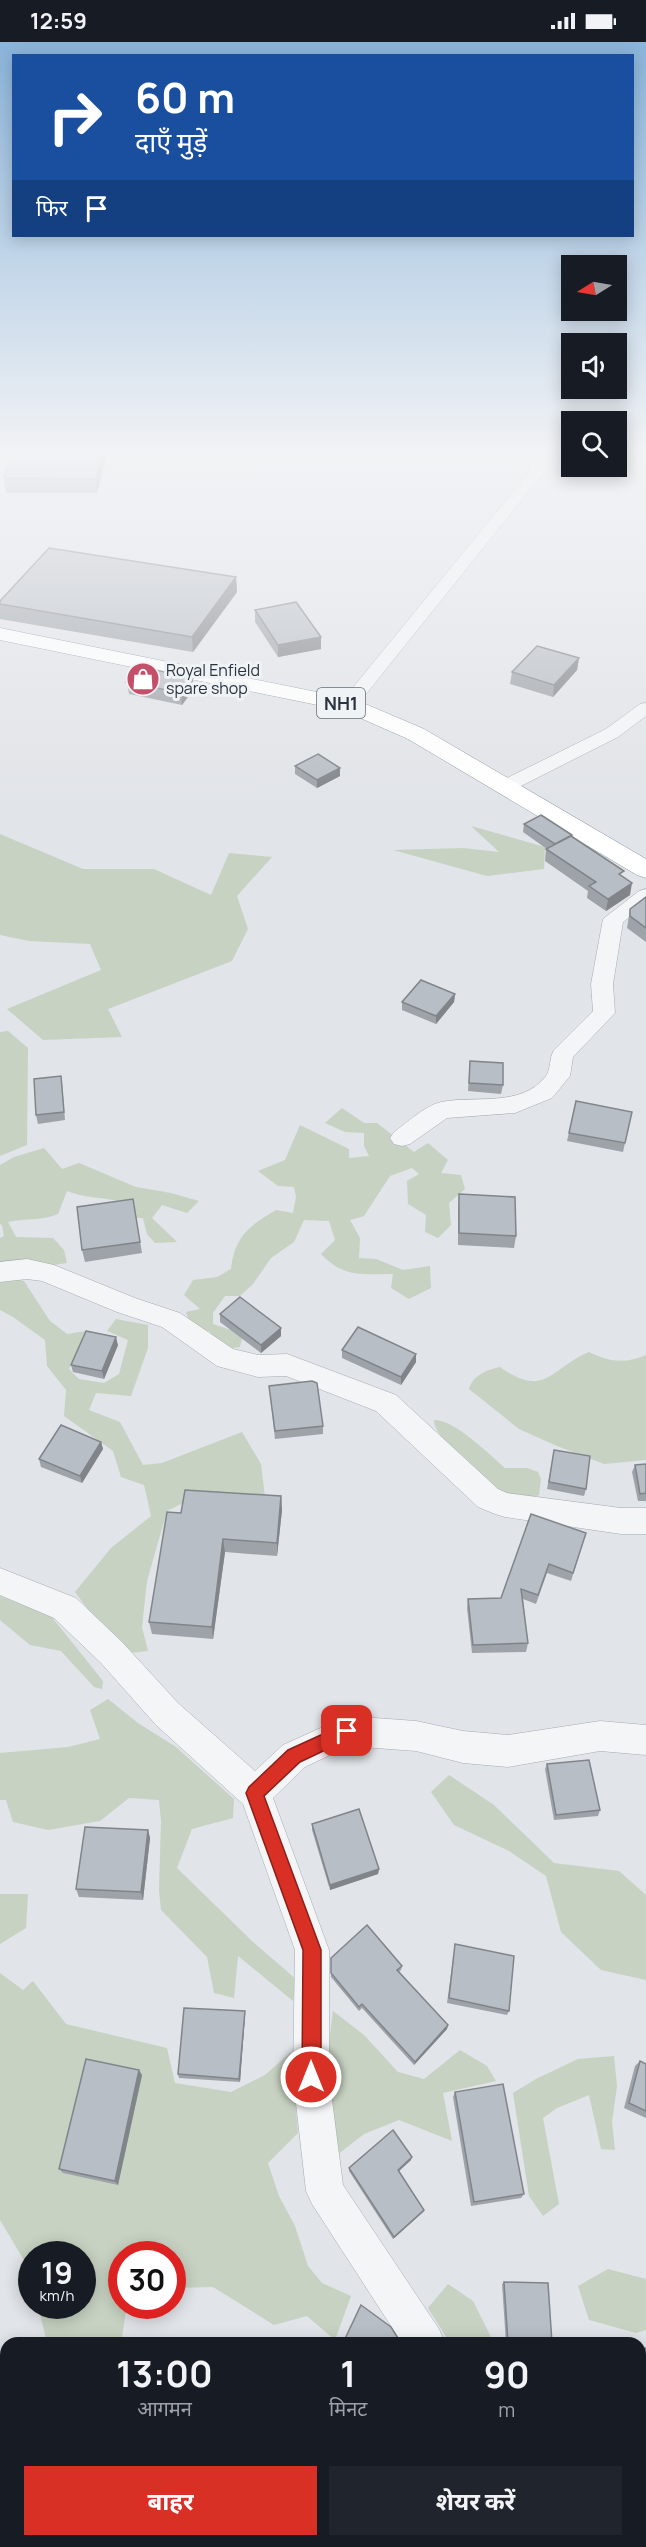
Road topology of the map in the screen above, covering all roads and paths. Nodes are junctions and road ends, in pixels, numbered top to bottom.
1 (457, 570) edge
2 (0, 634) edge
3 (348, 705) junction
4 (646, 708) edge
5 (506, 786) junction
6 (646, 870) edge
7 (646, 895) edge
8 (402, 1138) dead end
9 (0, 1272) edge
10 (646, 1521) edge
11 (0, 1581) edge
12 (646, 1740) edge
13 (255, 1793) junction
14 (421, 2337) edge

1 - 3 street
2 - 3 highway, NH1
3 - 5 highway, NH1
4 - 5 street
5 - 6 highway, NH1
7 - 8 street
9 - 10 street
11 - 13 street
12 - 13 street
13 - 14 street

